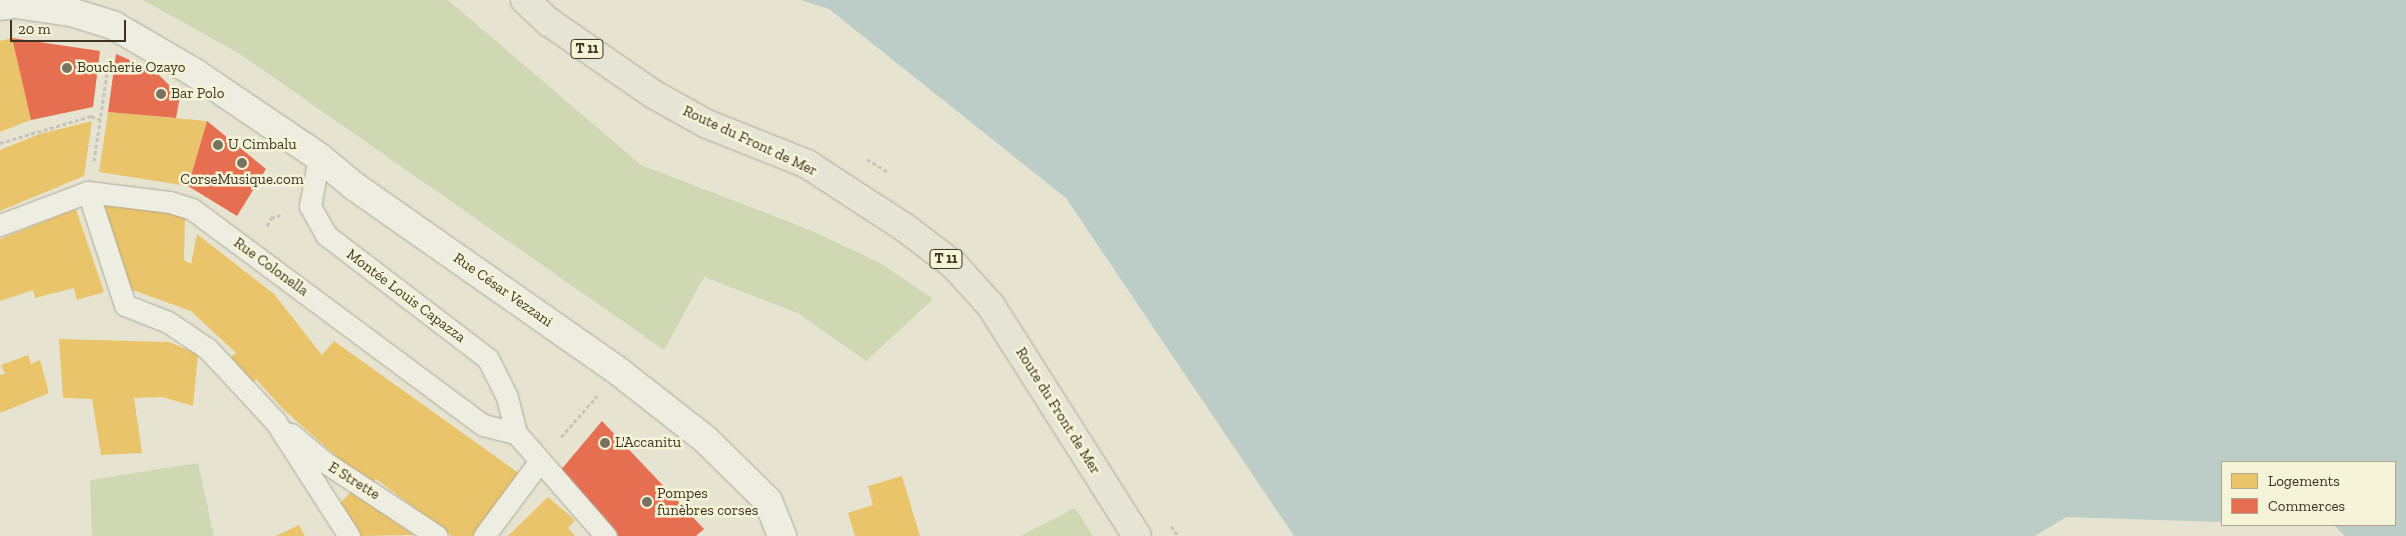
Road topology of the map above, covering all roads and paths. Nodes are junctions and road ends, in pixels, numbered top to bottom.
1 (525, 0) edge
2 (0, 6) edge
3 (113, 26) junction
4 (102, 120) junction
5 (0, 143) edge
6 (319, 157) junction
7 (88, 192) junction
8 (0, 225) edge
9 (618, 371) junction
10 (275, 421) junction
11 (516, 434) junction
12 (539, 462) junction
13 (349, 536) edge
14 (437, 536) edge
15 (484, 536) edge
16 (606, 536) edge
17 (782, 536) edge
18 (1136, 536) edge

1 - 18 main road, Route du Front de Mer / T 11
2 - 3 main road, Rue César Vezzani
3 - 4 path
3 - 6 main road, Rue César Vezzani
4 - 5 path
4 - 7 path
6 - 9 main road, Rue César Vezzani
6 - 11 lane, Montée Louis Capazza
7 - 8 lane, Rue Colonella
7 - 10 lane
7 - 11 lane, Rue Colonella
9 - 12 path
9 - 17 main road, Rue César Vezzani
10 - 13 lane
10 - 14 lane, E Strette
11 - 12 lane
12 - 15 lane
12 - 16 lane

